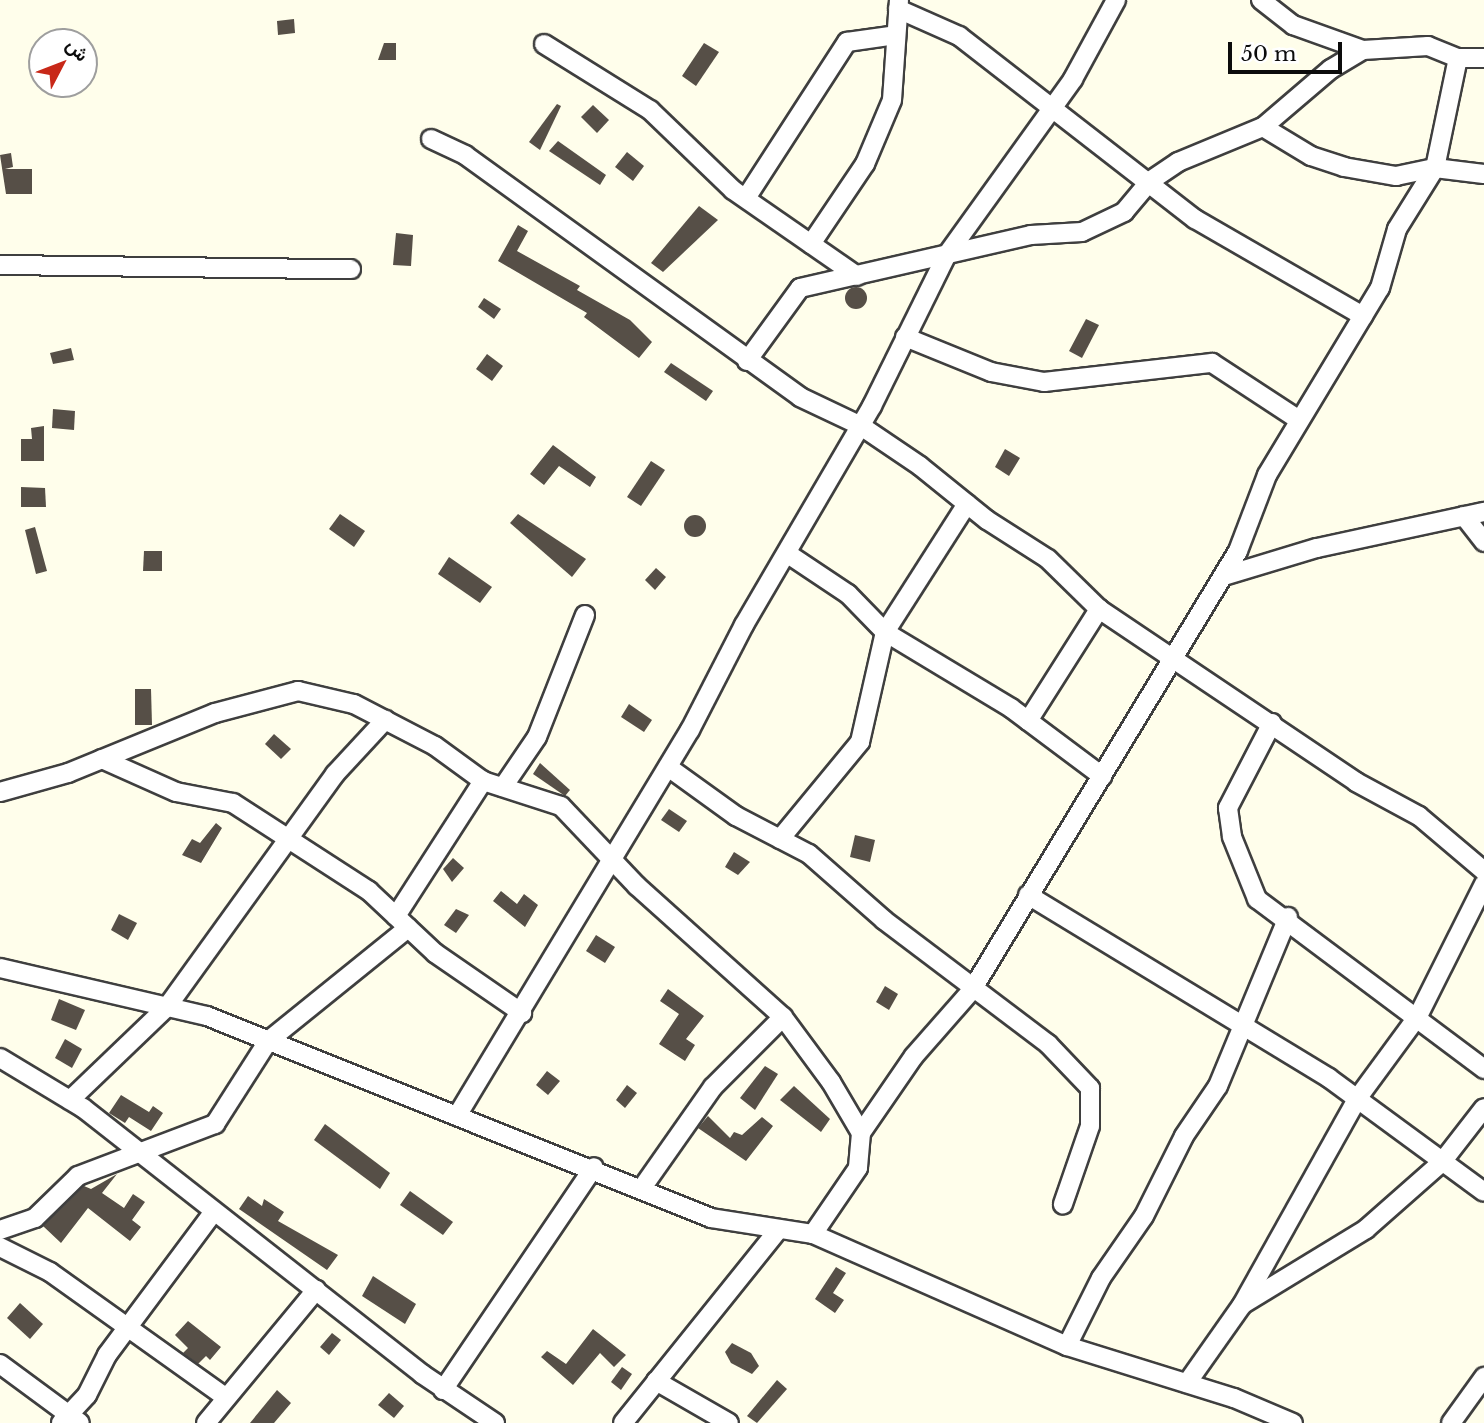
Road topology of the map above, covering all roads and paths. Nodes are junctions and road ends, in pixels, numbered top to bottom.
1 (1116, 0) edge
2 (1261, 0) edge
3 (898, 5) edge
4 (896, 34) junction
5 (544, 44) dead end
6 (1363, 50) junction
7 (1458, 58) junction
8 (1484, 58) edge
9 (1054, 107) junction
10 (1263, 127) junction
11 (431, 139) dead end
12 (1435, 168) junction
13 (1484, 174) edge
14 (1150, 181) junction
15 (746, 198) junction
16 (811, 244) junction
17 (946, 256) junction
18 (0, 265) edge
19 (351, 270) dead end
20 (857, 276) junction
21 (1363, 316) junction
22 (905, 337) junction
23 (747, 360) junction
24 (1300, 420) junction
25 (861, 426) junction
26 (967, 504) junction
27 (1484, 512) edge
28 (1464, 516) junction
29 (1484, 542) edge
30 (788, 554) junction
31 (1224, 576) junction
32 (1100, 609) junction
33 (585, 615) dead end
34 (885, 632) junction
35 (1176, 658) junction
36 (385, 720) junction
37 (1028, 721) junction
38 (1272, 723) junction
39 (102, 759) junction
40 (668, 767) junction
41 (1102, 776) junction
42 (482, 780) junction
43 (503, 787) junction
44 (0, 792) edge
45 (290, 838) junction
46 (780, 839) junction
47 (611, 857) junction
48 (1484, 871) edge
49 (1484, 884) edge
50 (1028, 895) junction
51 (1288, 917) junction
52 (402, 922) junction
53 (0, 968) edge
54 (972, 990) junction
55 (167, 1007) junction
56 (522, 1013) junction
57 (1418, 1016) junction
58 (783, 1017) junction
59 (1241, 1025) junction
60 (268, 1041) junction
61 (0, 1058) edge
62 (1484, 1069) edge
63 (1357, 1099) junction
64 (70, 1100) junction
65 (1484, 1108) edge
66 (457, 1116) junction
67 (861, 1133) junction
68 (137, 1153) junction
69 (1442, 1162) junction
70 (594, 1167) junction
71 (642, 1188) junction
72 (1484, 1192) edge
73 (1063, 1205) dead end
74 (212, 1214) junction
75 (779, 1229) junction
76 (0, 1230) edge
77 (813, 1234) junction
78 (0, 1247) edge
79 (316, 1290) junction
80 (1242, 1305) junction
81 (127, 1329) junction
82 (1067, 1346) junction
83 (0, 1364) edge
84 (1484, 1377) edge
85 (656, 1381) junction
86 (1187, 1384) junction
87 (443, 1390) junction
88 (225, 1396) junction
89 (69, 1420) edge
90 (205, 1423) edge
91 (495, 1423) edge
92 (623, 1423) edge
93 (729, 1423) edge
94 (1293, 1423) edge
95 (1451, 1423) edge

1 - 9 street
2 - 6 street
3 - 4 street
3 - 9 street
4 - 15 street
4 - 16 street
5 - 15 street
6 - 7 street
6 - 10 street
7 - 8 street
7 - 12 street
9 - 14 street
9 - 17 street
10 - 12 street
10 - 14 street
11 - 23 street
12 - 13 street
12 - 21 street
14 - 17 street
14 - 21 street
15 - 16 street
16 - 20 street
17 - 20 street
17 - 22 street
18 - 19 street
20 - 23 street
21 - 24 street
22 - 24 street
22 - 25 street
23 - 25 street
24 - 31 street
25 - 26 street
25 - 30 street
26 - 32 street
26 - 34 street
27 - 28 street
28 - 29 street
28 - 31 street
30 - 34 street
30 - 40 street
31 - 35 street
32 - 35 street
32 - 37 street
33 - 43 street
34 - 37 street
34 - 46 street
35 - 38 street
35 - 41 street
36 - 39 street
36 - 42 street
36 - 45 street
37 - 41 street
38 - 48 street
38 - 51 street
39 - 44 street
39 - 45 street
40 - 46 street
40 - 47 street
41 - 50 street
42 - 43 street
42 - 52 street
43 - 47 street
45 - 52 street
45 - 55 street
46 - 54 street
47 - 56 street
47 - 58 street
49 - 57 street
50 - 54 street
50 - 59 street
51 - 57 street
51 - 59 street
52 - 56 street
52 - 60 street
53 - 55 street
54 - 67 street
54 - 73 street
55 - 60 street
55 - 64 street
56 - 66 street
57 - 62 street
57 - 63 street
58 - 67 street
58 - 71 street
59 - 63 street
59 - 82 street
60 - 66 street
60 - 68 street
61 - 64 street
63 - 69 street
63 - 80 street
64 - 68 street
65 - 69 street
66 - 70 street
67 - 77 street
68 - 74 street
68 - 76 street
69 - 72 street
69 - 80 street
70 - 71 street
70 - 87 street
71 - 75 street
74 - 79 street
74 - 81 street
75 - 77 street
75 - 85 street
77 - 82 street
78 - 81 street
79 - 87 street
79 - 88 street
80 - 86 street
81 - 88 street
81 - 89 street
82 - 86 street
83 - 89 street
84 - 95 street
85 - 92 street
85 - 93 street
86 - 94 street
87 - 91 street
88 - 90 street

